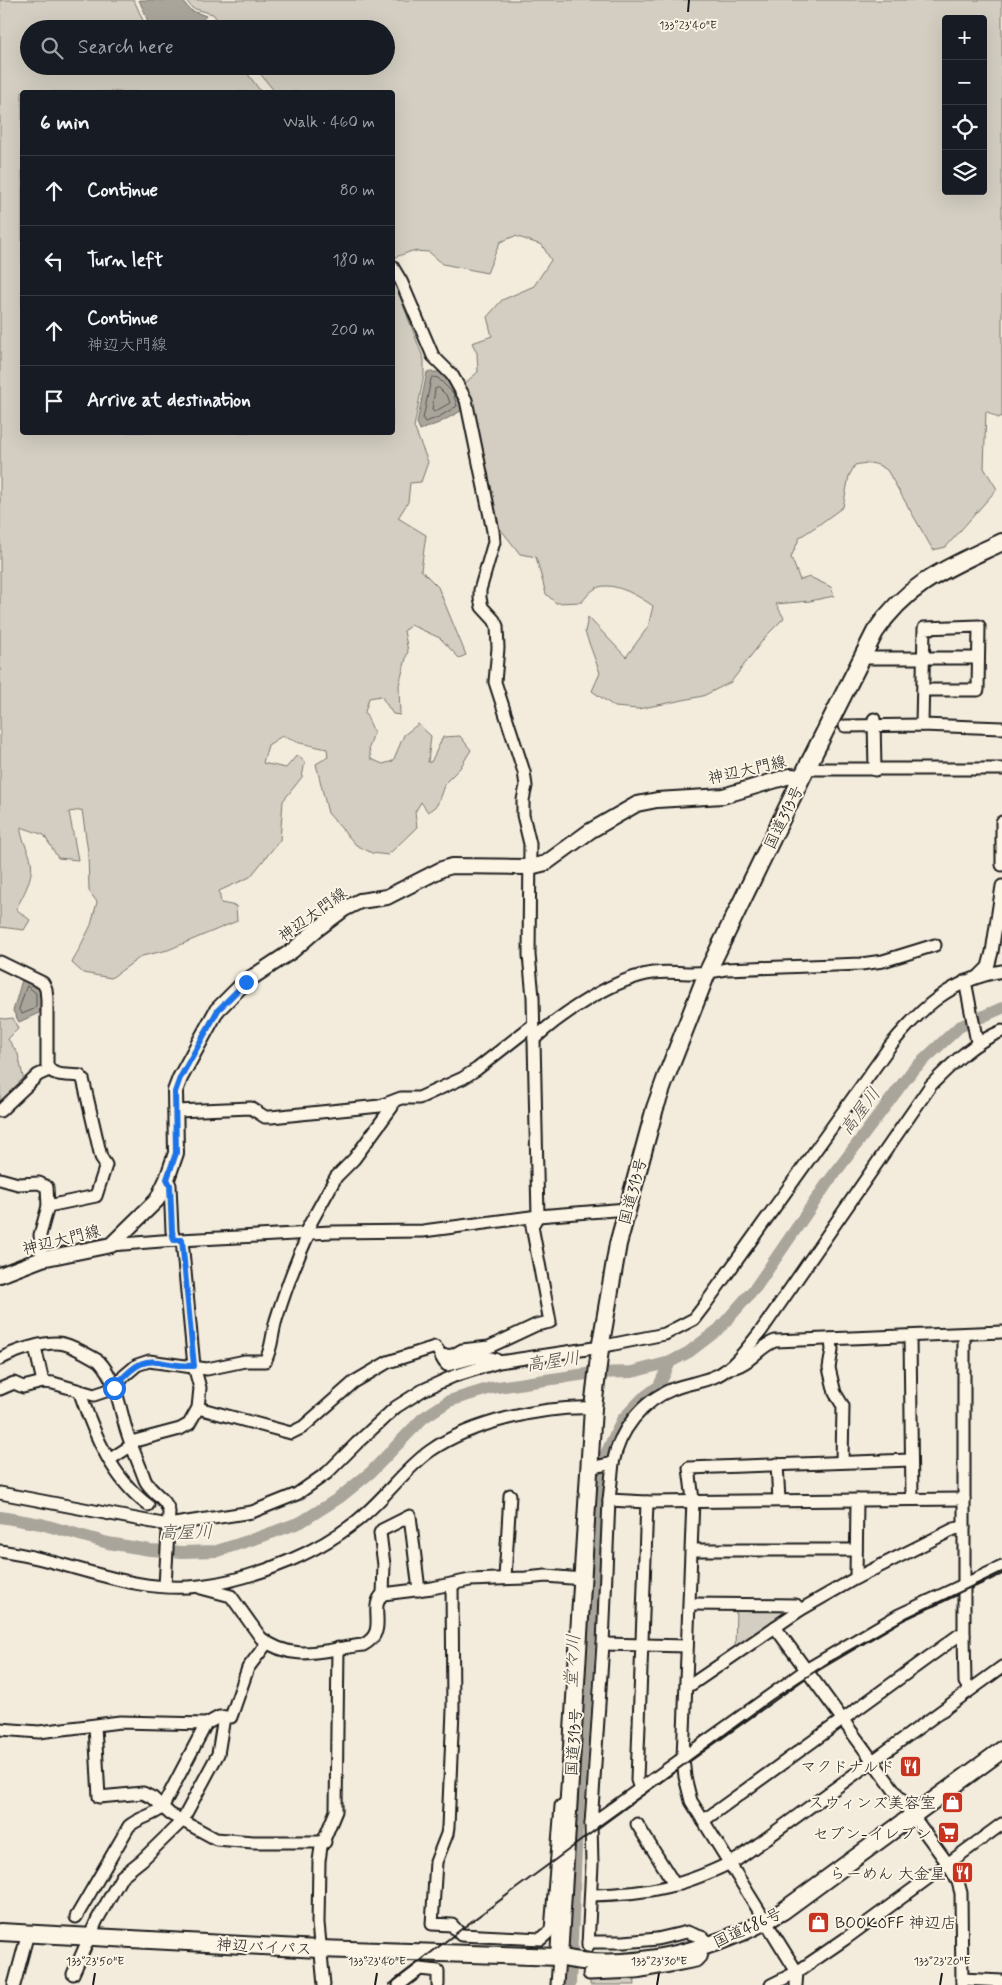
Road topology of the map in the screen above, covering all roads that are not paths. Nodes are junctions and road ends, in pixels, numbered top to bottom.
1 (395, 271) edge
2 (1002, 542) edge
3 (862, 658) junction
4 (922, 658) junction
5 (978, 658) junction
6 (924, 690) junction
7 (874, 721) junction
8 (922, 725) junction
9 (845, 726) dead end
10 (1002, 728) edge
11 (1002, 769) edge
12 (875, 770) junction
13 (805, 771) junction
14 (1002, 822) edge
15 (1002, 865) edge
16 (530, 867) junction
17 (1002, 886) edge
18 (935, 944) dead end
19 (0, 962) edge
20 (1002, 971) edge
21 (707, 973) junction
22 (980, 975) junction
23 (966, 983) junction
24 (534, 1025) junction
25 (1002, 1032) edge
26 (534, 1039) junction
27 (977, 1041) junction
28 (49, 1070) junction
29 (393, 1102) junction
30 (0, 1111) edge
31 (176, 1111) junction
32 (0, 1179) edge
33 (167, 1179) junction
34 (48, 1206) junction
35 (627, 1209) junction
36 (538, 1216) junction
37 (307, 1233) junction
38 (178, 1240) junction
39 (111, 1245) junction
40 (42, 1259) junction
41 (0, 1275) edge
42 (1002, 1332) edge
43 (964, 1334) junction
44 (910, 1336) junction
45 (831, 1339) junction
46 (35, 1347) junction
47 (600, 1348) junction
48 (441, 1356) junction
49 (0, 1359) edge
50 (499, 1362) junction
51 (194, 1366) junction
52 (728, 1368) junction
53 (43, 1382) junction
54 (114, 1388) junction
55 (0, 1389) edge
56 (82, 1392) junction
57 (593, 1406) junction
58 (198, 1408) junction
59 (131, 1444) junction
60 (109, 1460) junction
61 (911, 1460) junction
62 (842, 1462) junction
63 (777, 1464) junction
64 (601, 1465) junction
65 (0, 1492) edge
66 (510, 1494) dead end
67 (912, 1499) junction
68 (964, 1499) junction
69 (609, 1500) junction
70 (693, 1500) junction
71 (779, 1500) junction
72 (857, 1500) junction
73 (647, 1502) junction
74 (148, 1505) dead end
75 (168, 1526) junction
76 (964, 1527) junction
77 (692, 1550) junction
78 (856, 1550) junction
79 (0, 1551) edge
80 (1002, 1567) edge
81 (505, 1578) junction
82 (856, 1578) junction
83 (582, 1579) junction
84 (964, 1583) junction
85 (452, 1584) junction
86 (165, 1585) junction
87 (199, 1586) junction
88 (418, 1590) junction
89 (383, 1594) junction
90 (690, 1604) junction
91 (800, 1610) junction
92 (775, 1627) junction
93 (964, 1635) junction
94 (267, 1643) junction
95 (603, 1644) junction
96 (642, 1644) junction
97 (687, 1646) junction
98 (338, 1648) junction
99 (1002, 1667) edge
100 (806, 1670) junction
101 (687, 1685) junction
102 (970, 1690) junction
103 (224, 1717) junction
104 (842, 1720) junction
105 (206, 1724) junction
106 (95, 1726) junction
107 (0, 1729) edge
108 (1002, 1740) edge
109 (573, 1741) junction
110 (1002, 1750) edge
111 (683, 1758) junction
112 (873, 1762) junction
113 (640, 1789) junction
114 (162, 1808) junction
115 (910, 1813) junction
116 (182, 1821) junction
117 (703, 1821) junction
118 (591, 1824) junction
119 (637, 1824) dead end
120 (1002, 1824) edge
121 (324, 1842) junction
122 (729, 1863) junction
123 (948, 1864) junction
124 (674, 1885) junction
125 (591, 1895) junction
126 (76, 1917) dead end
127 (763, 1919) junction
128 (0, 1932) edge
129 (28, 1933) junction
130 (91, 1936) junction
131 (704, 1943) junction
132 (319, 1949) junction
133 (579, 1960) edge
134 (796, 1972) junction
135 (73, 1974) dead end
136 (1002, 1981) edge
137 (962, 1982) edge
138 (14, 1985) edge
139 (324, 1985) edge
140 (399, 1985) edge
141 (438, 1985) edge
142 (557, 1985) edge
143 (771, 1985) edge
144 (796, 1985) edge

1 - 16 street
2 - 3 highway, 国道313号
3 - 4 street
3 - 13 highway, 国道313号
4 - 5 street
4 - 5 street
4 - 6 street
5 - 6 street
6 - 8 street
7 - 8 street
7 - 9 street
7 - 12 street
8 - 10 street
11 - 12 street
12 - 13 street
13 - 16 main road, 神辺大門線
13 - 21 highway, 国道313号
14 - 15 street
16 - 24 street
16 - 31 main road, 神辺大門線
17 - 22 street
18 - 21 street
19 - 28 street
20 - 22 street
21 - 26 street
21 - 35 highway, 国道313号
22 - 23 street
23 - 27 street
23 - 47 street
24 - 26 street
24 - 29 street
25 - 27 street
26 - 36 street
27 - 52 street
28 - 30 street
28 - 34 street
29 - 31 street
29 - 37 street
31 - 33 main road, 神辺大門線
32 - 34 street
33 - 38 street
33 - 39 main road, 神辺大門線
34 - 40 street
35 - 36 street
35 - 47 highway, 国道313号
36 - 37 street
36 - 48 street
37 - 38 street
37 - 51 street
38 - 39 street
38 - 51 street
39 - 40 main road, 神辺大門線
40 - 41 main road, 神辺大門線
42 - 43 street
43 - 44 street
43 - 68 street
44 - 45 street
44 - 61 street
45 - 52 street
45 - 62 street
46 - 49 street
46 - 53 street
46 - 54 street
47 - 50 street
47 - 57 highway, 国道313号
48 - 50 street
48 - 58 street
50 - 75 street
51 - 54 street
51 - 58 street
52 - 64 street
53 - 55 street
53 - 56 street
54 - 56 street
54 - 59 street
56 - 60 street
57 - 64 highway, 国道313号
57 - 87 street
58 - 59 street
59 - 60 street
59 - 75 street
60 - 74 street
61 - 62 street
61 - 67 street
62 - 63 street
63 - 70 street
63 - 71 street
64 - 69 street
64 - 83 highway, 国道313号
65 - 75 street
66 - 81 street
67 - 68 street
67 - 72 street
68 - 76 street
69 - 73 street
69 - 95 street
70 - 71 street
70 - 73 street
70 - 77 street
71 - 72 street
72 - 78 street
73 - 96 street
75 - 86 street
76 - 82 street
76 - 84 street
77 - 78 street
77 - 90 street
78 - 82 street
79 - 86 street
80 - 84 street
81 - 83 street
81 - 85 street
82 - 91 street
83 - 109 highway, 国道313号
84 - 93 street
84 - 100 street
85 - 88 street
85 - 109 street
86 - 87 street
87 - 94 street
88 - 89 street
88 - 89 street
89 - 98 street
90 - 91 street
90 - 97 street
91 - 92 street
92 - 100 street
92 - 101 street
93 - 102 street
93 - 104 street
94 - 98 street
94 - 103 street
95 - 96 street
95 - 118 street
96 - 97 street
96 - 113 street
97 - 101 street
98 - 121 street
99 - 102 street
100 - 104 street
100 - 111 street
101 - 111 street
102 - 112 street
103 - 105 street
103 - 116 street
104 - 112 street
104 - 117 street
105 - 106 street
105 - 114 street
106 - 107 street
106 - 114 street
108 - 115 highway, 国道486号
109 - 133 highway, 国道313号
110 - 115 highway, 国道486号
111 - 113 street
111 - 117 street
112 - 115 street
112 - 122 street
113 - 118 street
114 - 116 street
114 - 126 street
115 - 123 street
115 - 127 highway, 国道486号
116 - 121 street
116 - 130 street
117 - 122 street
118 - 125 street
119 - 124 street
120 - 123 street
121 - 132 street
122 - 124 street
122 - 127 street
123 - 134 street
123 - 137 street
124 - 125 street
125 - 133 street
127 - 131 highway, 国道486号
127 - 134 street
128 - 129 highway, 神辺バイパス
129 - 130 highway, 神辺バイパス
129 - 138 street
130 - 132 highway, 神辺バイパス
130 - 135 street
131 - 133 highway, 国道486号
131 - 133 street
132 - 133 highway, 神辺バイパス
132 - 139 street
133 - 142 street
134 - 143 street
134 - 144 street
136 - 137 street
140 - 141 street

